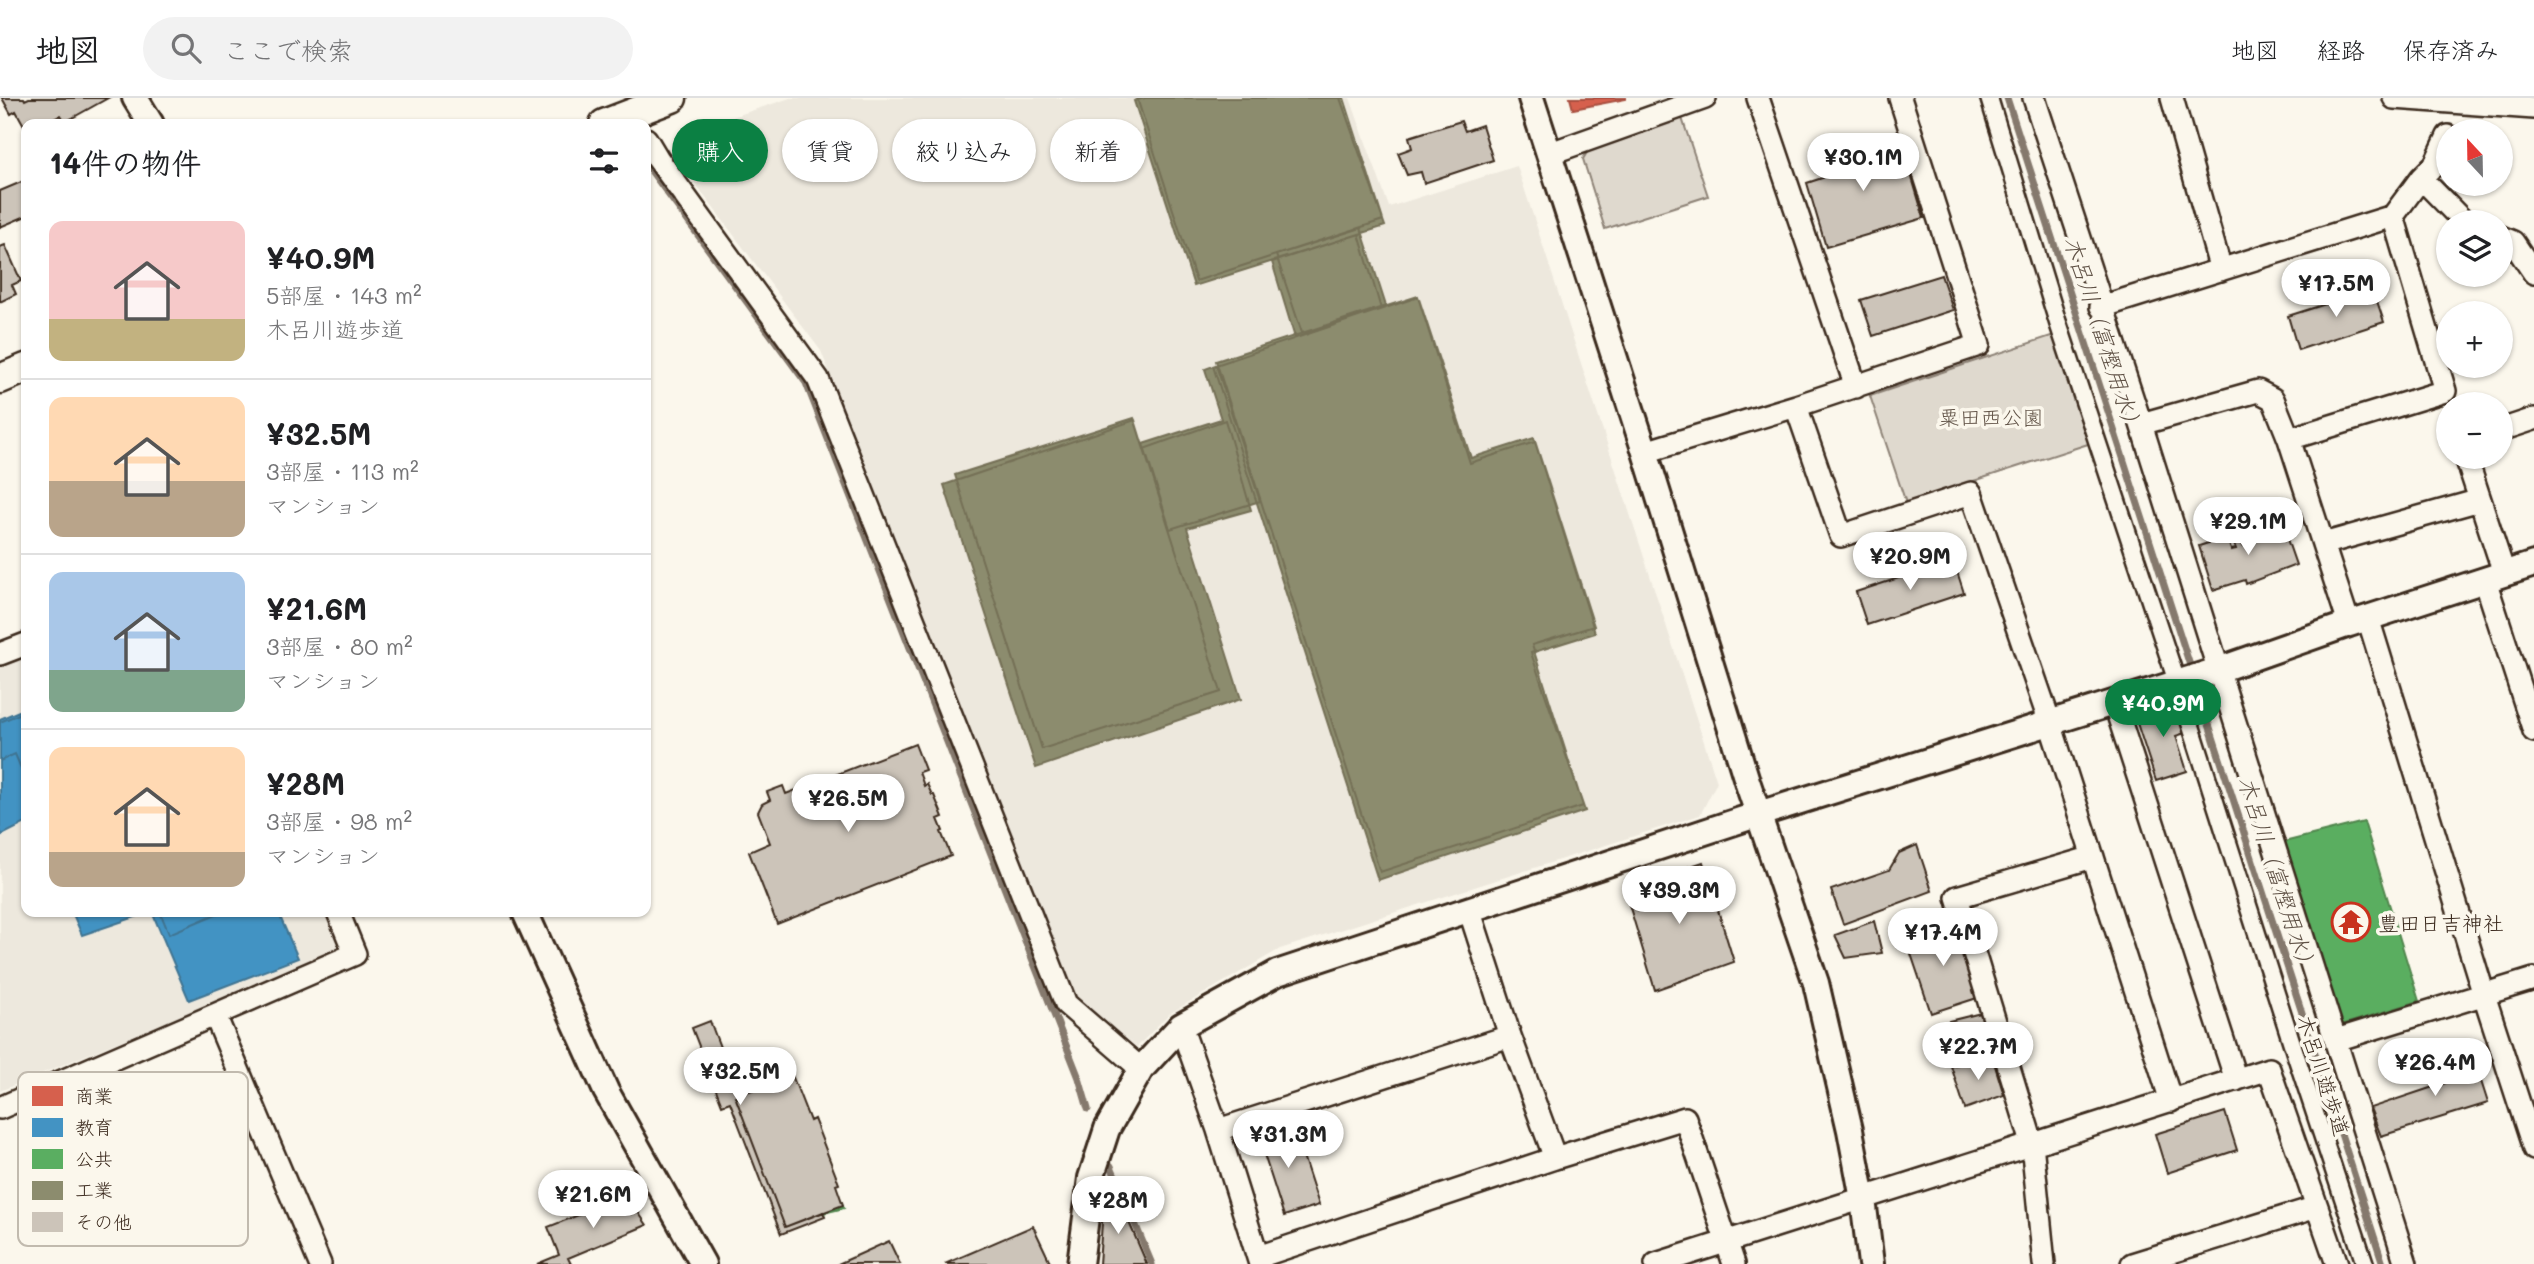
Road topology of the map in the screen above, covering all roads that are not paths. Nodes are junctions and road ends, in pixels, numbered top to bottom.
1 (135, 98) edge
2 (672, 98) edge
3 (1531, 98) edge
4 (1758, 98) edge
5 (1900, 98) edge
6 (1989, 98) edge
7 (2034, 98) edge
8 (2172, 98) edge
9 (2394, 98) edge
10 (1699, 99) edge
11 (2458, 100) edge
12 (2534, 108) edge
13 (148, 119) edge
14 (634, 119) edge
15 (2453, 119) edge
16 (651, 147) edge
17 (1548, 154) junction
18 (2436, 162) edge
19 (2421, 178) junction
20 (2453, 210) edge
21 (2393, 216) junction
22 (2513, 242) edge
23 (2221, 270) junction
24 (2534, 273) edge
25 (2101, 307) junction
26 (21, 370) edge
27 (0, 379) edge
28 (1856, 387) junction
29 (2445, 392) edge
30 (2436, 401) edge
31 (1796, 406) junction
32 (2534, 419) edge
33 (2141, 424) junction
34 (2513, 426) edge
35 (2289, 439) junction
36 (1645, 452) junction
37 (2470, 469) edge
38 (2480, 500) junction
39 (2323, 544) junction
40 (2534, 564) edge
41 (2494, 576) junction
42 (2358, 621) junction
43 (21, 646) edge
44 (0, 654) edge
45 (2196, 677) junction
46 (2114, 702) junction
47 (2050, 723) junction
48 (2534, 731) edge
49 (1759, 814) junction
50 (2093, 857) junction
51 (1469, 909) junction
52 (340, 917) edge
53 (527, 917) edge
54 (2534, 979) edge
55 (2484, 995) junction
56 (215, 1014) junction
57 (1181, 1026) junction
58 (1510, 1036) junction
59 (2336, 1040) junction
60 (1140, 1069) junction
61 (82, 1072) edge
62 (239, 1072) edge
63 (2236, 1080) junction
64 (248, 1093) edge
65 (18, 1100) edge
66 (2171, 1101) junction
67 (0, 1108) edge
68 (1218, 1130) junction
69 (2032, 1143) junction
70 (2534, 1149) edge
71 (1555, 1158) junction
72 (1863, 1199) junction
73 (2317, 1207) junction
74 (1727, 1241) junction
75 (1259, 1260) edge
76 (320, 1264) edge
77 (703, 1264) edge
78 (1080, 1264) edge
79 (1656, 1264) edge
80 (1734, 1264) edge
81 (1871, 1264) edge
82 (2044, 1264) edge
83 (2132, 1264) edge
84 (2337, 1264) edge
85 (2365, 1264) edge
86 (2406, 1264) edge

1 - 13 street
2 - 14 main road
3 - 17 street
4 - 28 street
5 - 28 street
6 - 45 street, 木呂川遊歩道
7 - 25 street
8 - 23 street
9 - 11 street
10 - 17 street
11 - 12 street
11 - 15 street
16 - 60 street
17 - 36 street
18 - 19 street
19 - 20 street
19 - 21 street
21 - 23 street
21 - 29 street
22 - 24 street
23 - 25 street
25 - 33 street
26 - 27 main road
28 - 31 street
30 - 35 street
31 - 36 street
31 - 47 street
32 - 34 street
33 - 35 street
33 - 45 street
35 - 39 street
36 - 49 street
37 - 38 street
38 - 39 street
38 - 41 street
39 - 42 street
40 - 41 street
41 - 42 street
41 - 48 street
42 - 45 street
42 - 55 street
43 - 44 street
45 - 46 street
45 - 59 street
45 - 85 street, 木呂川遊歩道
46 - 47 street
46 - 63 street
47 - 49 street
47 - 50 street
49 - 51 street
49 - 72 street
50 - 66 street
50 - 69 street
51 - 57 street
51 - 58 street
52 - 56 street
53 - 77 street
54 - 55 street
55 - 59 street
55 - 70 street
56 - 61 street
56 - 62 street
57 - 60 street
57 - 68 street
58 - 68 street
58 - 71 street
59 - 86 street
60 - 78 street
63 - 66 street
63 - 73 street
64 - 76 street
65 - 67 street
66 - 69 street
68 - 75 street
69 - 72 street
69 - 82 street
71 - 74 street
71 - 75 street
72 - 74 street
72 - 81 street
73 - 83 street
73 - 84 street
74 - 79 street
74 - 80 street

